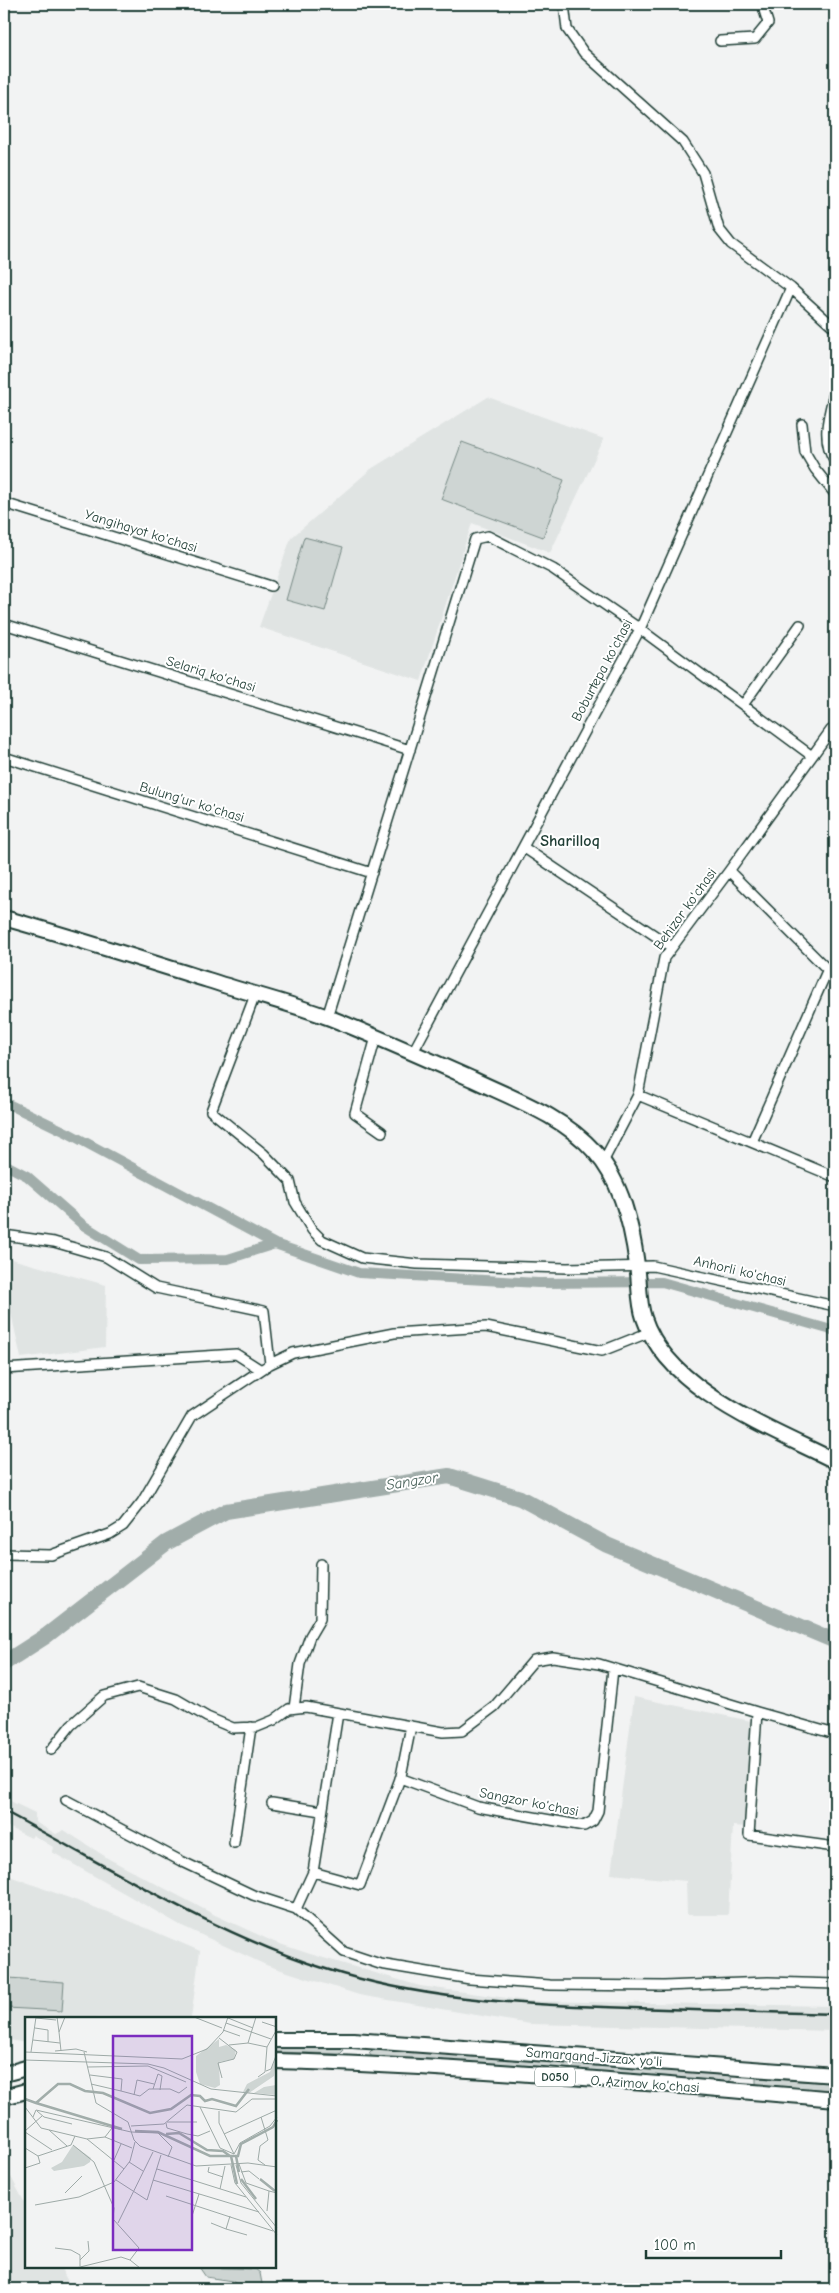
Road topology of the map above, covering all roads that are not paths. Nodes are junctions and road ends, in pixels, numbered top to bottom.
1 (564, 4) edge
2 (762, 4) edge
3 (720, 41) dead end
4 (791, 288) junction
5 (835, 328) edge
6 (835, 390) edge
7 (802, 424) dead end
8 (835, 461) edge
9 (835, 494) edge
10 (4, 503) edge
11 (271, 586) dead end
12 (4, 624) edge
13 (800, 625) dead end
14 (640, 629) junction
15 (743, 705) junction
16 (835, 728) edge
17 (410, 750) junction
18 (812, 756) junction
19 (4, 758) edge
20 (523, 847) junction
21 (730, 871) junction
22 (372, 873) junction
23 (4, 918) edge
24 (672, 947) junction
25 (827, 971) junction
26 (835, 977) edge
27 (255, 994) junction
28 (327, 1017) junction
29 (376, 1037) junction
30 (413, 1052) junction
31 (638, 1095) junction
32 (382, 1132) dead end
33 (752, 1142) junction
34 (603, 1162) junction
35 (835, 1177) edge
36 (4, 1235) edge
37 (638, 1266) junction
38 (835, 1306) edge
39 (650, 1332) junction
40 (270, 1364) junction
41 (4, 1369) edge
42 (261, 1370) junction
43 (835, 1461) edge
44 (4, 1554) edge
45 (321, 1564) dead end
46 (612, 1668) junction
47 (294, 1708) junction
48 (756, 1712) junction
49 (338, 1713) junction
50 (411, 1726) junction
51 (251, 1727) junction
52 (835, 1734) edge
53 (51, 1750) dead end
54 (400, 1778) junction
55 (66, 1800) dead end
56 (272, 1804) dead end
57 (322, 1811) junction
58 (234, 1843) dead end
59 (835, 1847) edge
60 (313, 1872) junction
61 (296, 1909) junction
62 (835, 1984) edge
63 (276, 2040) edge
64 (353, 2040) junction
65 (276, 2061) edge
66 (352, 2063) junction
67 (25, 2068) edge
68 (758, 2069) junction
69 (4, 2074) edge
70 (835, 2075) edge
71 (25, 2091) edge
72 (756, 2092) junction
73 (4, 2097) edge
74 (835, 2099) edge

1 - 4 street
2 - 3 street
4 - 5 street
4 - 14 street, Boburtepa ko'chasi
6 - 8 street
7 - 9 street
10 - 11 street, Yangihayot ko'chasi
12 - 17 street, Selariq ko'chasi
13 - 15 street
14 - 15 street
14 - 17 street
14 - 20 street, Boburtepa ko'chasi
15 - 18 street
16 - 18 street, Behizor ko'chasi
17 - 22 street
18 - 21 street, Behizor ko'chasi
19 - 22 street, Bulung'ur ko'chasi
20 - 24 street
20 - 30 street, Boburtepa ko'chasi
21 - 24 street, Behizor ko'chasi
21 - 25 street
22 - 28 street
23 - 27 main road
24 - 31 street, Behizor ko'chasi
25 - 26 street
25 - 33 street
27 - 28 main road
27 - 37 street, Anhorli ko'chasi
28 - 29 main road
29 - 30 main road
29 - 32 street
30 - 34 main road
31 - 33 street
31 - 34 street, Behizor ko'chasi
33 - 35 street
34 - 37 main road
36 - 40 street
37 - 38 street, Anhorli ko'chasi
37 - 39 main road
39 - 40 street
39 - 43 main road
40 - 42 street
41 - 42 street
42 - 44 street
45 - 47 street
46 - 48 street
46 - 50 street
46 - 54 street, Sangzor ko'chasi
47 - 49 street
47 - 51 street
48 - 52 street
48 - 59 street
49 - 50 street
49 - 57 street
50 - 54 street
51 - 53 street
51 - 58 street
54 - 60 street
55 - 61 street
56 - 57 street
57 - 60 street
60 - 61 street
61 - 62 street
63 - 64 main road, D050
64 - 66 main road
64 - 68 main road, Samarqand-Jizzax yo'li / D050
65 - 66 main road, O. Azimov ko'chasi / D050
66 - 72 main road, O. Azimov ko'chasi / D050
67 - 69 main road
68 - 70 main road, Samarqand-Jizzax yo'li / D050
68 - 72 main road
71 - 73 main road
72 - 74 main road, O. Azimov ko'chasi / D050

